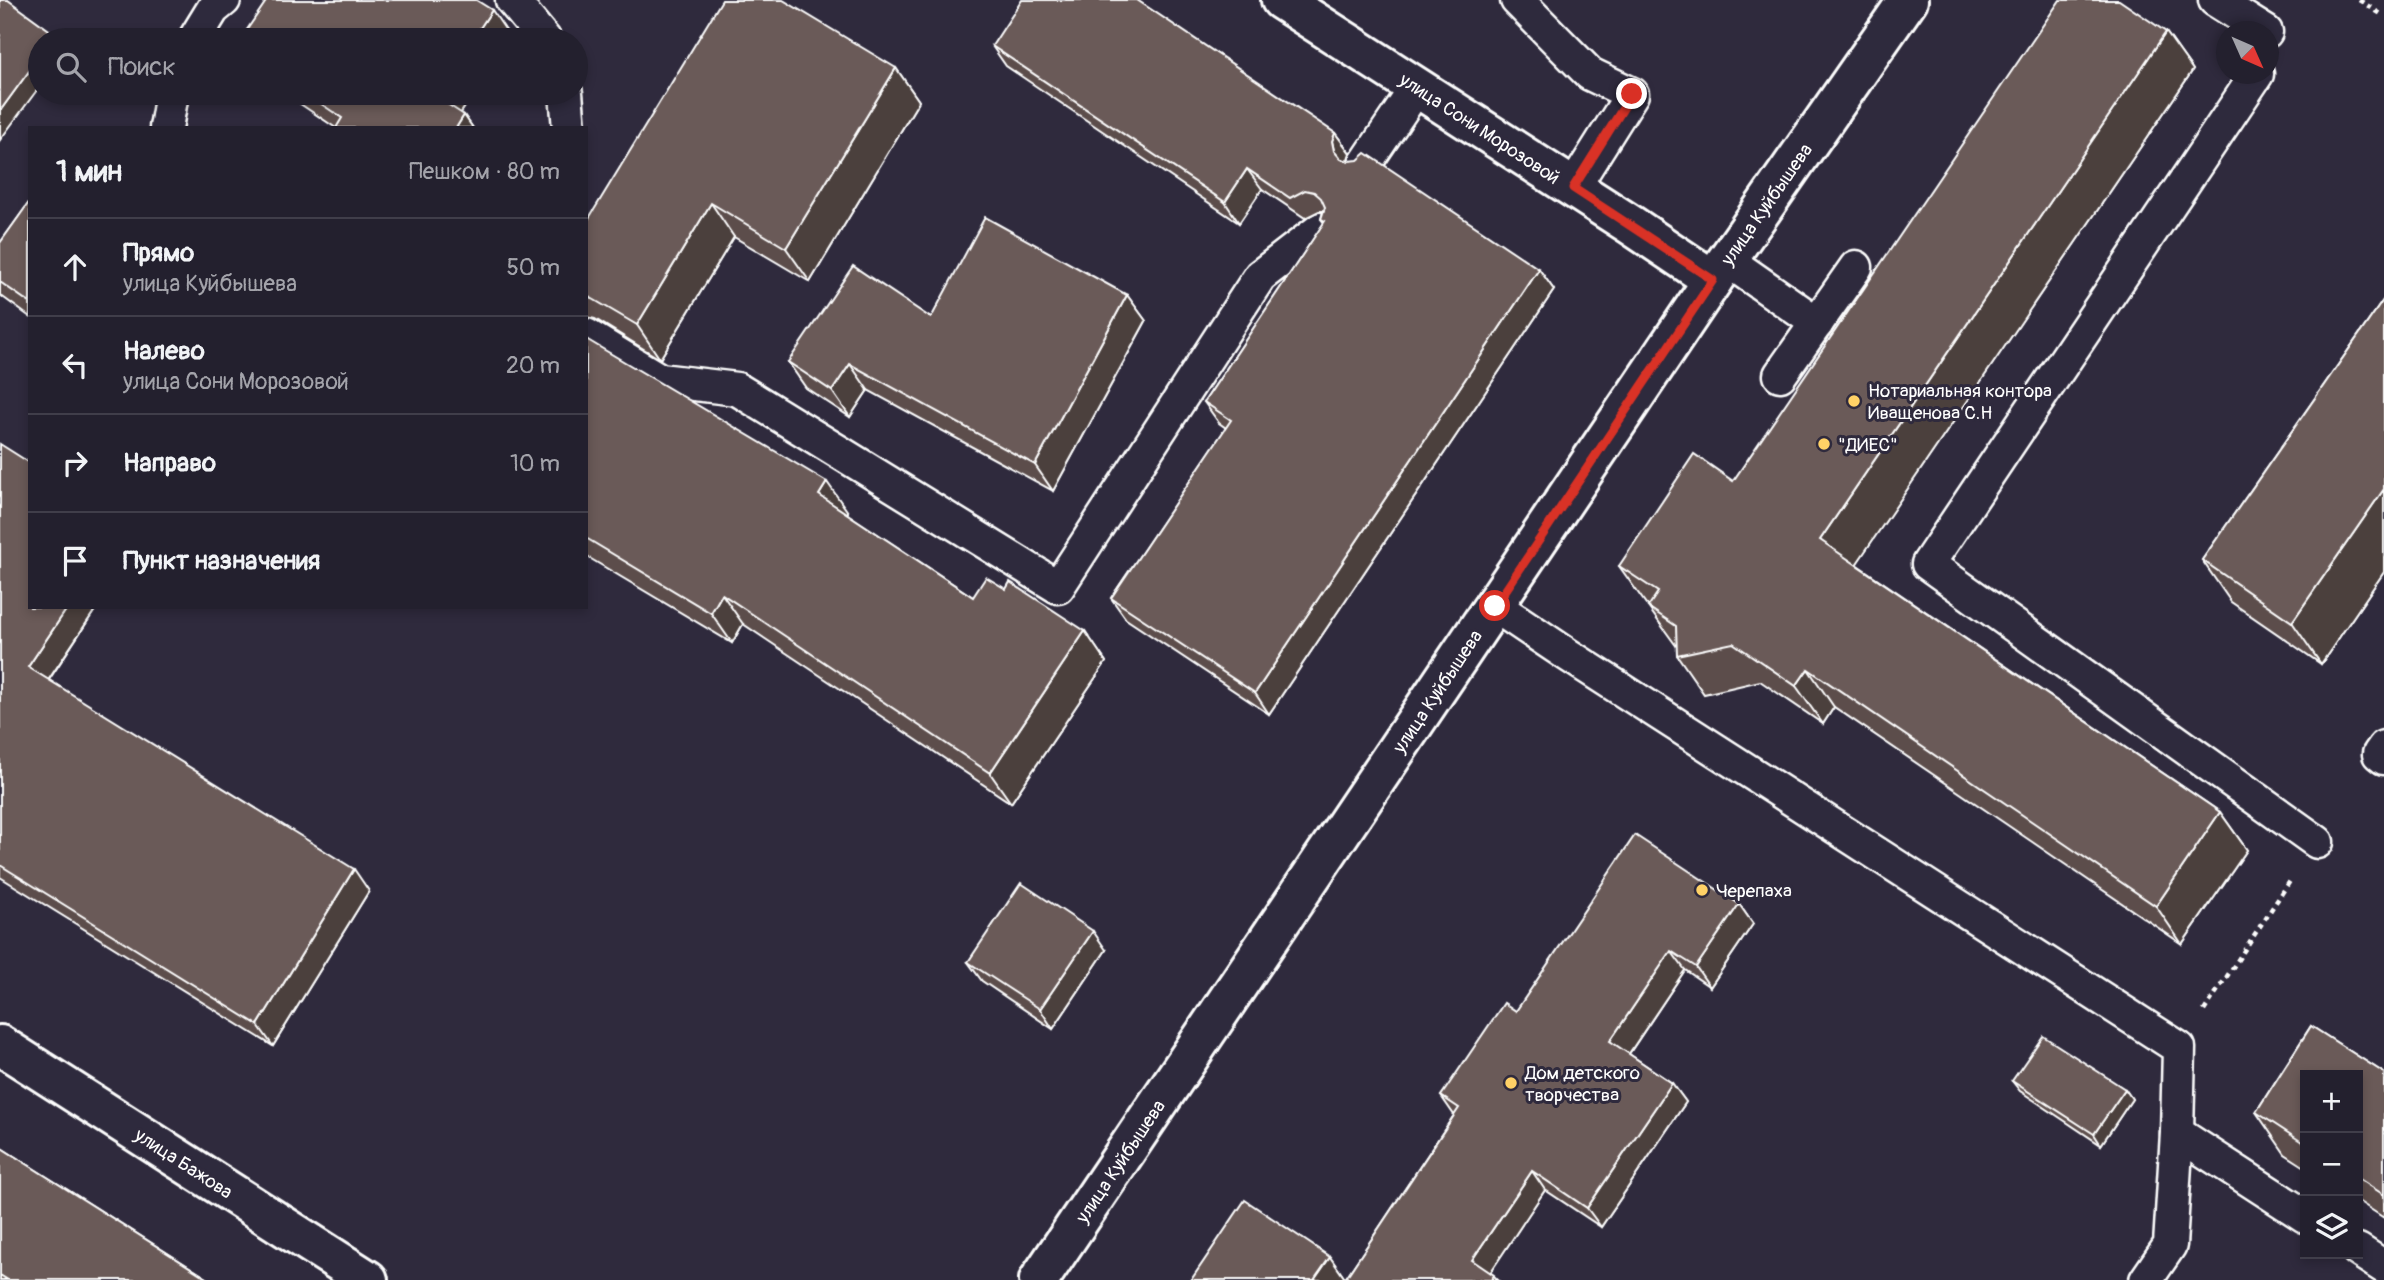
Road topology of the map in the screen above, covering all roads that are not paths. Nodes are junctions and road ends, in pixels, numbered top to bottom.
1 (224, 0) edge
2 (512, 0) edge
3 (1281, 0) edge
4 (1517, 0) edge
5 (1908, 0) edge
6 (2215, 0) edge
7 (2249, 21) edge
8 (201, 28) edge
9 (535, 28) edge
10 (2250, 84) edge
11 (1417, 87) junction
12 (171, 105) edge
13 (567, 105) edge
14 (166, 126) edge
15 (569, 126) edge
16 (1365, 164) edge
17 (1573, 188) junction
18 (1321, 229) edge
19 (1856, 267) dead end
20 (1720, 270) junction
21 (1817, 323) junction
22 (588, 336) edge
23 (1780, 375) dead end
24 (1495, 606) junction
25 (2384, 747) edge
26 (2384, 758) edge
27 (2317, 842) road end
28 (0, 1045) edge
29 (2177, 1133) junction
30 (2300, 1213) edge
31 (2363, 1253) edge
32 (2384, 1268) edge
33 (368, 1280) edge
34 (1040, 1280) edge
35 (2146, 1280) edge

1 - 8 lane
2 - 9 lane
3 - 11 main road, улица Сони Морозовой
4 - 17 lane
5 - 20 main road, улица Куйбышева
6 - 7 lane
10 - 27 lane
11 - 16 lane
11 - 17 main road, улица Сони Морозовой
12 - 14 lane
13 - 15 lane
17 - 20 main road, улица Сони Морозовой
18 - 22 lane
19 - 21 lane
20 - 21 lane
20 - 24 main road, улица Куйбышева
21 - 23 lane
24 - 29 lane
24 - 34 main road, улица Куйбышева
25 - 26 lane
28 - 33 main road, улица Бажова
29 - 30 lane
29 - 35 lane
31 - 32 lane

